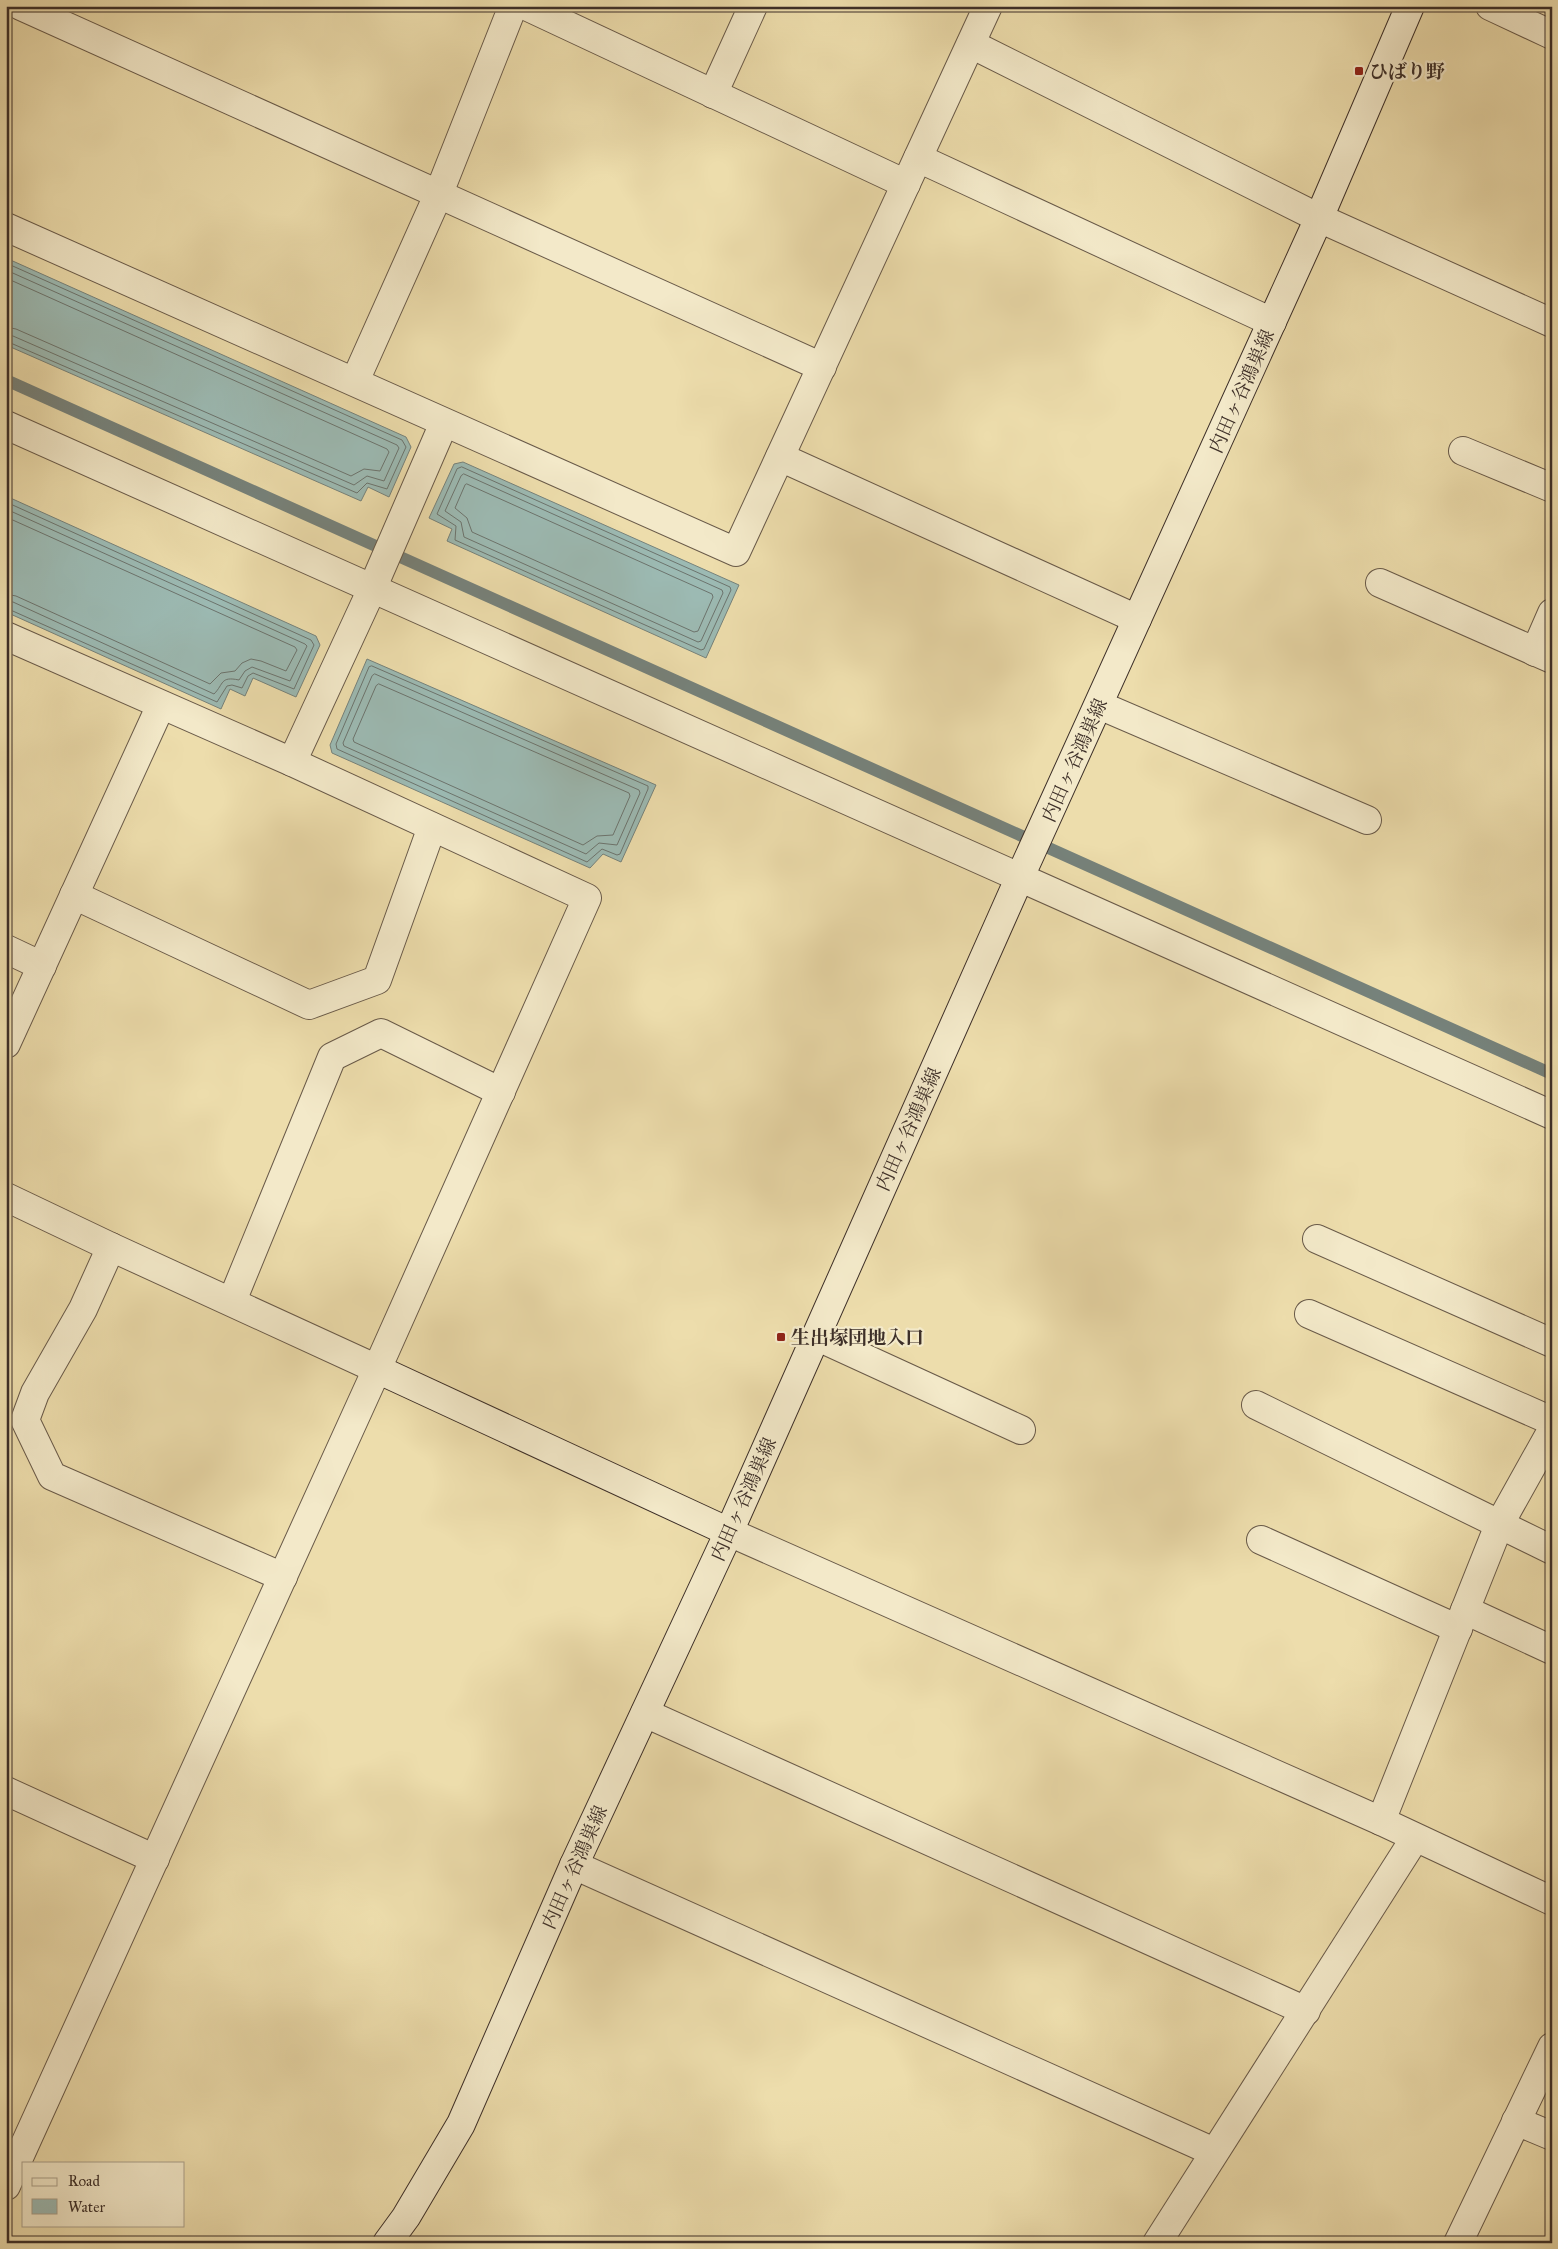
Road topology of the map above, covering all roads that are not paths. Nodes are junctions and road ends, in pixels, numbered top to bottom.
1 (21, 6) edge
2 (513, 6) edge
3 (526, 6) edge
4 (753, 6) edge
5 (988, 6) edge
6 (1410, 6) edge
7 (1490, 6) edge
8 (1552, 35) edge
9 (970, 44) junction
10 (713, 94) junction
11 (918, 158) junction
12 (906, 184) junction
13 (439, 193) junction
14 (1318, 218) junction
15 (6, 227) edge
16 (1272, 322) junction
17 (1552, 323) edge
18 (822, 367) junction
19 (355, 381) junction
20 (444, 423) junction
21 (6, 425) edge
22 (1463, 451) dead end
23 (780, 458) junction
24 (1552, 488) edge
25 (1380, 583) dead end
26 (372, 589) junction
27 (1552, 613) edge
28 (1137, 619) junction
29 (6, 636) edge
30 (1543, 656) edge
31 (161, 705) junction
32 (1099, 705) junction
33 (292, 762) junction
34 (1368, 820) dead end
35 (432, 827) junction
36 (1020, 879) junction
37 (74, 895) junction
38 (6, 949) edge
39 (42, 966) junction
40 (6, 1044) edge
41 (500, 1092) junction
42 (1552, 1115) edge
43 (6, 1197) edge
44 (1317, 1239) dead end
45 (111, 1247) junction
46 (232, 1301) junction
47 (1309, 1314) dead end
48 (816, 1336) junction
49 (1552, 1343) edge
50 (377, 1369) junction
51 (1256, 1405) dead end
52 (1552, 1421) edge
53 (1021, 1430) dead end
54 (1552, 1430) edge
55 (1499, 1525) junction
56 (729, 1532) junction
57 (1261, 1540) dead end
58 (1552, 1550) edge
59 (283, 1577) junction
60 (1461, 1619) junction
61 (1552, 1650) edge
62 (645, 1713) junction
63 (6, 1791) edge
64 (1381, 1820) junction
65 (1415, 1838) junction
66 (155, 1859) junction
67 (574, 1865) junction
68 (1552, 1901) edge
69 (1306, 2012) junction
70 (1552, 2047) edge
71 (1516, 2121) junction
72 (1552, 2136) edge
73 (1214, 2152) junction
74 (6, 2186) edge
75 (1162, 2241) edge
76 (387, 2243) edge
77 (1458, 2243) edge

1 - 13 street
2 - 13 street
3 - 10 street
4 - 10 street
5 - 9 street
6 - 14 street, 内田ヶ谷鴻巣線
7 - 8 street
9 - 11 street
9 - 14 street
10 - 12 street
11 - 12 street
11 - 16 street
12 - 18 street
13 - 18 street
13 - 19 street
14 - 16 street, 内田ヶ谷鴻巣線
14 - 17 street
15 - 19 street
16 - 28 street, 内田ヶ谷鴻巣線
18 - 23 street
19 - 20 street
20 - 23 street
20 - 26 street
21 - 26 street
22 - 24 street
23 - 28 street
25 - 30 street
26 - 33 street
26 - 36 street
27 - 30 street
28 - 32 street, 内田ヶ谷鴻巣線
29 - 31 street
31 - 33 street
31 - 37 street
32 - 34 street
32 - 36 street, 内田ヶ谷鴻巣線
33 - 35 street
35 - 37 street
35 - 41 street
36 - 42 street
36 - 48 street, 内田ヶ谷鴻巣線
37 - 39 street
38 - 39 street
39 - 40 street
41 - 46 street
41 - 50 street
43 - 45 street
44 - 49 street
45 - 46 street
45 - 59 street
46 - 50 street
47 - 52 street
48 - 53 street
48 - 56 street, 内田ヶ谷鴻巣線
50 - 56 street
50 - 59 street
51 - 55 street
54 - 55 street
55 - 58 street
55 - 60 street
56 - 62 street, 内田ヶ谷鴻巣線
56 - 64 street
57 - 60 street
59 - 66 street
60 - 61 street
60 - 64 street
62 - 67 street, 内田ヶ谷鴻巣線
62 - 69 street
63 - 66 street
64 - 65 street
65 - 68 street
65 - 69 street
66 - 74 street
67 - 73 street
67 - 76 street, 内田ヶ谷鴻巣線
69 - 73 street
70 - 71 street
71 - 72 street
71 - 77 street
73 - 75 street

